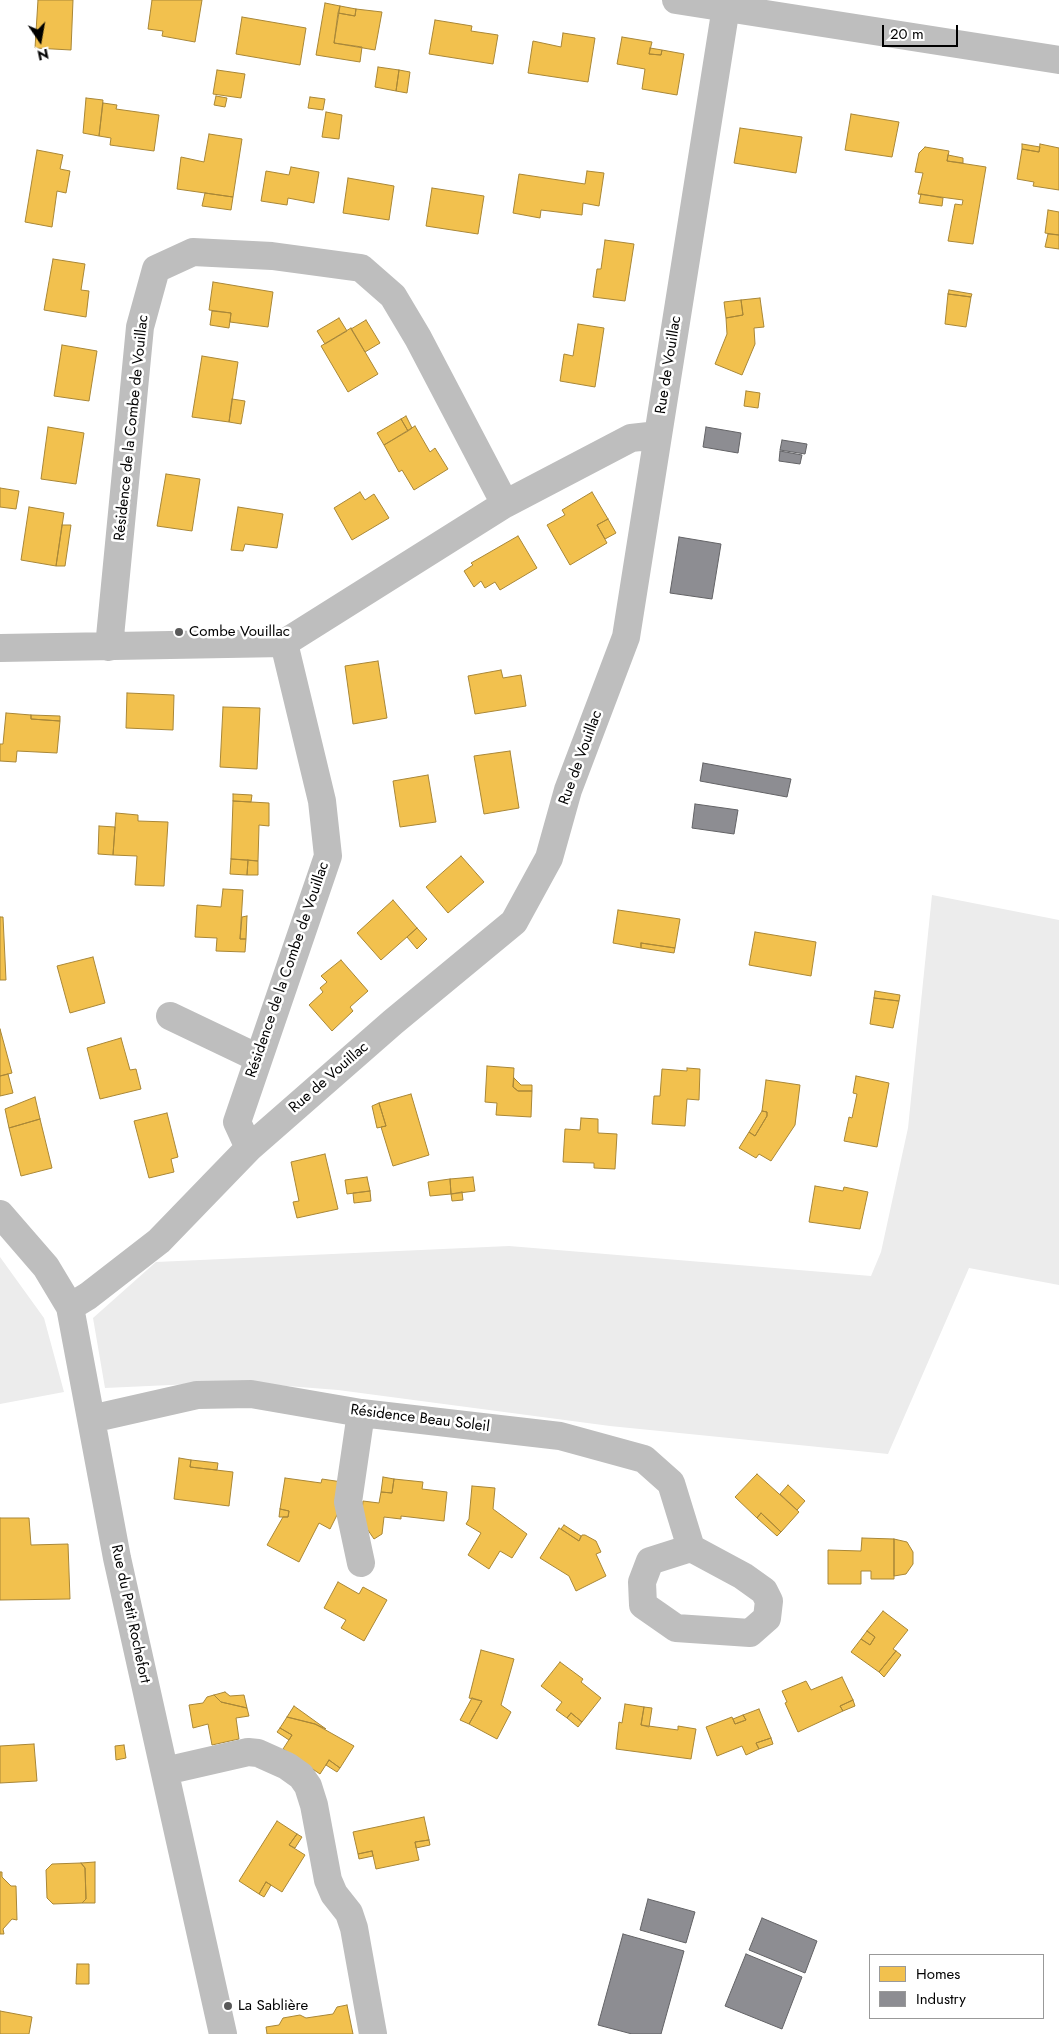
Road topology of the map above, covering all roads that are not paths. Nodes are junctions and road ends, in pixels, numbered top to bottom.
1 (676, 0) edge
2 (726, 7) junction
3 (1059, 60) edge
4 (658, 435) junction
5 (505, 504) junction
6 (284, 643) junction
7 (109, 647) junction
8 (0, 648) edge
9 (170, 1016) dead end
10 (258, 1058) junction
11 (249, 1148) junction
12 (0, 1214) edge
13 (70, 1307) junction
14 (361, 1413) junction
15 (91, 1419) junction
16 (691, 1548) dead end
17 (361, 1563) dead end
18 (165, 1771) junction
19 (223, 2034) edge
20 (373, 2034) edge

1 - 2 street
2 - 3 street
2 - 4 street, Rue de Vouillac
4 - 5 street
4 - 11 street, Rue de Vouillac
5 - 6 street
5 - 7 street, Résidence de la Combe de Vouillac
6 - 7 street
6 - 10 street, Résidence de la Combe de Vouillac
7 - 8 street
9 - 10 street
10 - 11 street, Résidence de la Combe de Vouillac
11 - 13 street, Rue de Vouillac
12 - 13 street, Rue du Petit Rochefort
13 - 15 street, Rue du Petit Rochefort
14 - 15 street, Résidence Beau Soleil
14 - 16 street, Résidence Beau Soleil
14 - 17 street
15 - 18 street, Rue du Petit Rochefort
18 - 19 street, Rue du Petit Rochefort
18 - 20 street

